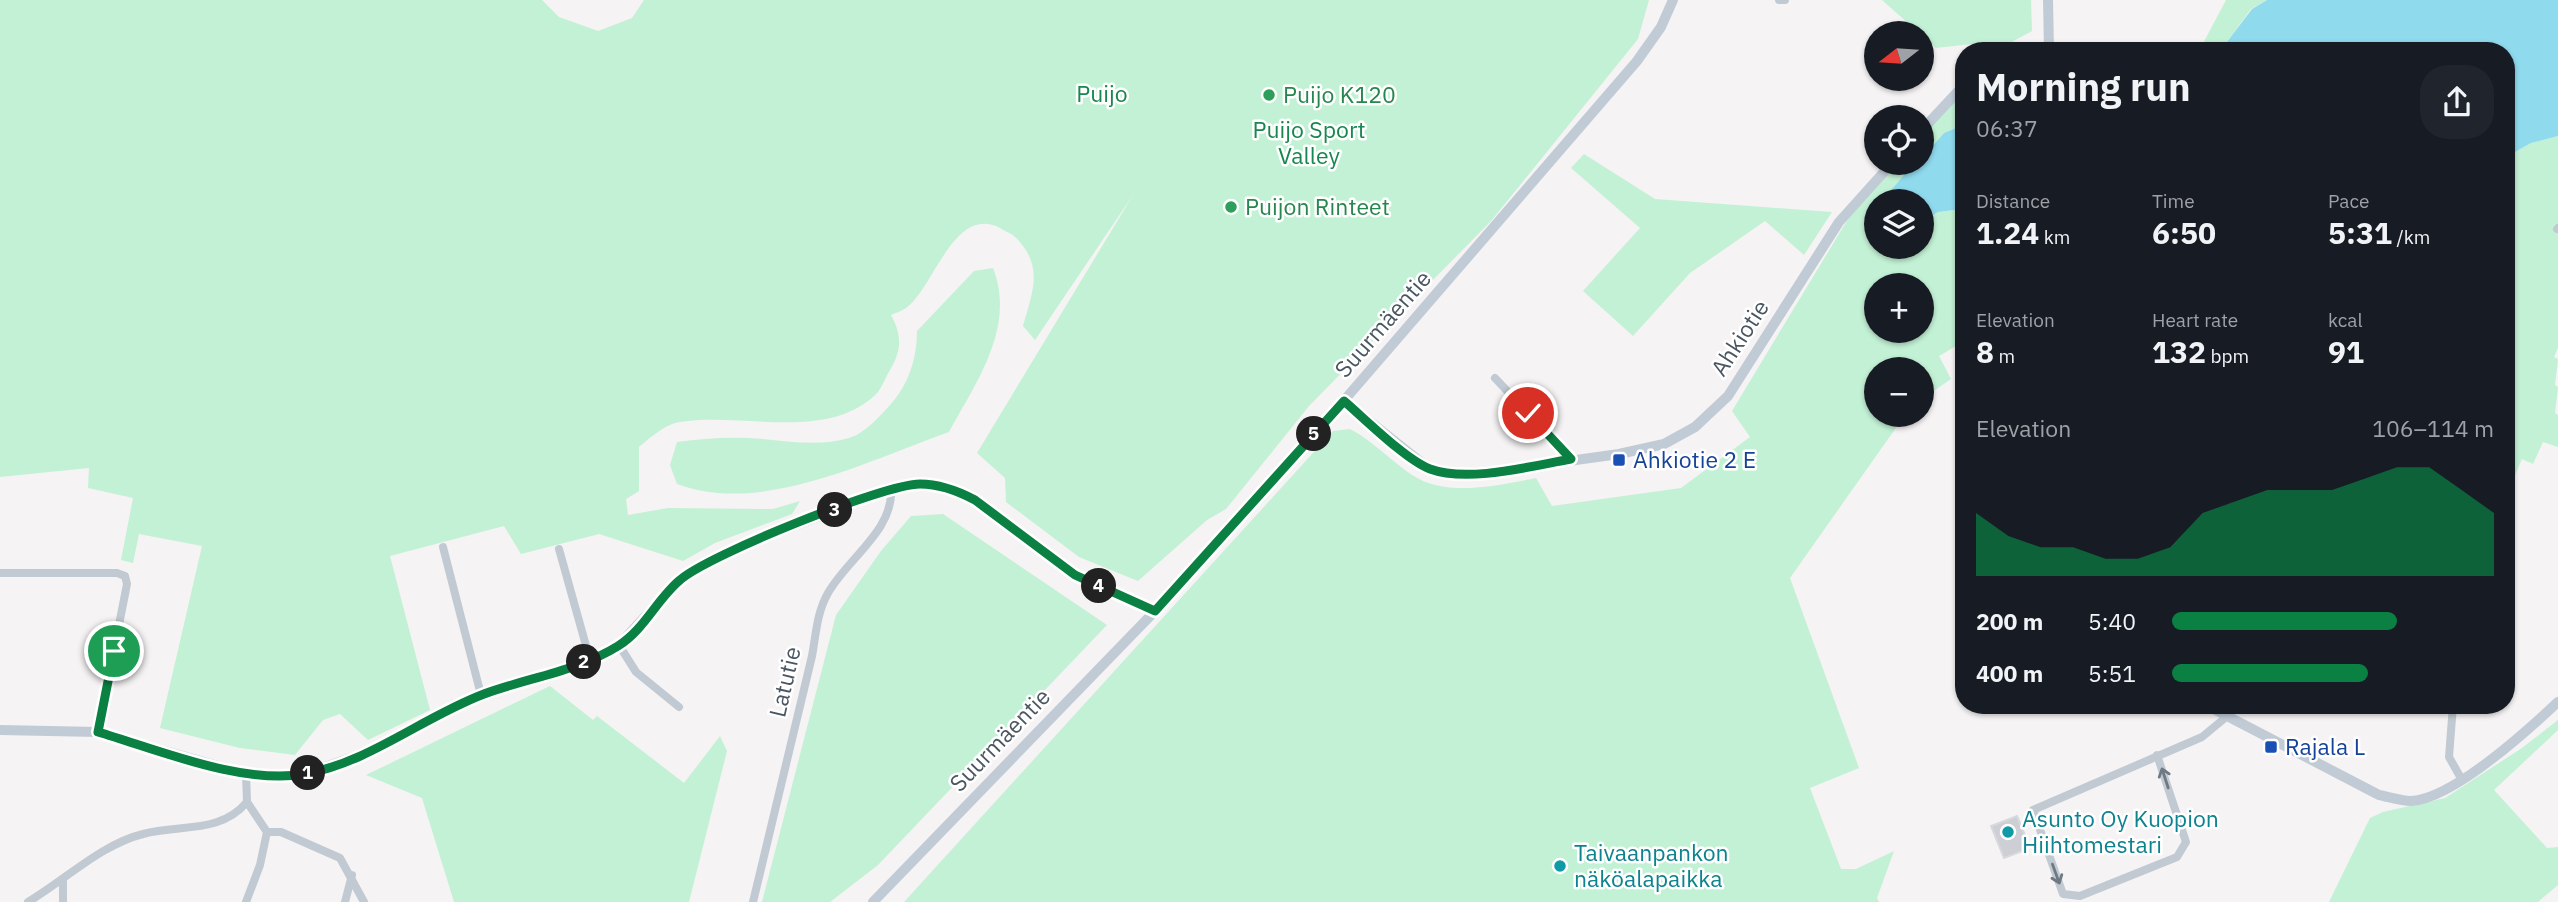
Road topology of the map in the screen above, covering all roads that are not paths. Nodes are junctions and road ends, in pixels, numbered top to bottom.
1 (1673, 0) edge
2 (1779, 0) edge
3 (1785, 0) edge
4 (2048, 0) edge
5 (2049, 42) edge
6 (1955, 95) edge
7 (1934, 117) edge
8 (1881, 175) edge
9 (1495, 378) dead end
10 (1344, 401) junction
11 (1571, 459) junction
12 (891, 489) junction
13 (443, 547) dead end
14 (559, 549) dead end
15 (0, 573) edge
16 (1155, 611) junction
17 (619, 645) junction
18 (590, 660) junction
19 (481, 695) junction
20 (2558, 702) edge
21 (680, 707) dead end
22 (2219, 714) edge
23 (2452, 714) edge
24 (2225, 718) junction
25 (0, 730) edge
26 (98, 732) junction
27 (2157, 755) junction
28 (246, 774) junction
29 (2462, 780) junction
30 (247, 802) junction
31 (267, 832) junction
32 (352, 875) junction
33 (63, 882) junction
34 (29, 902) edge
35 (63, 902) edge
36 (246, 902) edge
37 (345, 902) edge
38 (365, 902) edge
39 (753, 902) edge
40 (873, 902) edge

1 - 10 street, Suurmäentie
2 - 3 street
4 - 5 street
6 - 7 street
8 - 11 street, Ahkiotie
9 - 11 street
10 - 11 street, Ahkiotie
10 - 16 street, Suurmäentie
12 - 16 street
12 - 17 street
12 - 39 street, Latutie
13 - 19 street
14 - 18 street
15 - 26 street
16 - 40 street, Suurmäentie
17 - 18 street
17 - 21 street
18 - 19 street
19 - 28 street
20 - 29 street
22 - 24 street
23 - 29 street
24 - 27 street
24 - 29 street
25 - 26 street
26 - 28 street
27 -> 27 street
28 - 30 street
30 - 31 street
30 - 33 street
31 - 32 street
31 - 36 street
32 - 37 street
32 - 38 street
33 - 34 street
33 - 35 street

